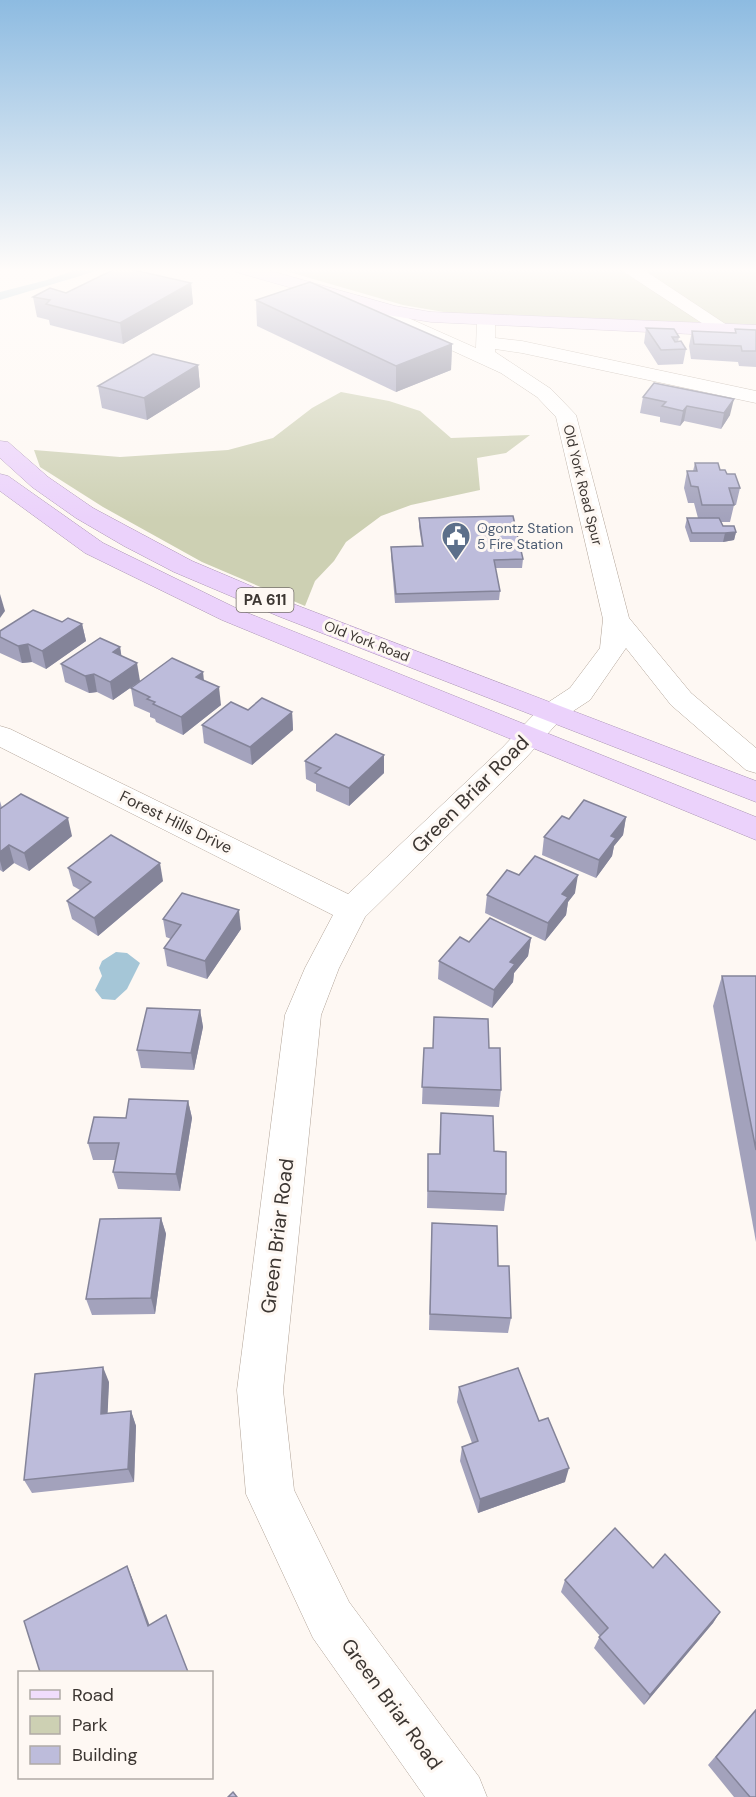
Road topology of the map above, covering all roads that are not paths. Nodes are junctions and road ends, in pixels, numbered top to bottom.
1 (470, 352) edge
2 (487, 352) edge
3 (529, 352) edge
4 (516, 373) junction
5 (756, 397) edge
6 (0, 447) edge
7 (0, 481) edge
8 (616, 619) junction
9 (551, 713) junction
10 (0, 735) edge
11 (530, 736) junction
12 (756, 763) edge
13 (756, 792) edge
14 (756, 829) edge
15 (352, 910) junction
16 (459, 1797) edge

1 - 4 street, Old York Road Spur
2 - 4 street, Old York Road Spur
3 - 5 street
4 - 8 street, Old York Road Spur
6 - 9 highway, Old York Road / PA 611
7 - 11 highway, Old York Road / PA 611
8 - 9 street, Old York Road Spur
8 - 12 street
9 - 11 street, Green Briar Road
9 - 13 highway, Old York Road / PA 611
10 - 15 street, Forest Hills Drive
11 - 14 highway, Old York Road / PA 611
11 - 15 street, Green Briar Road
15 - 16 street, Green Briar Road

